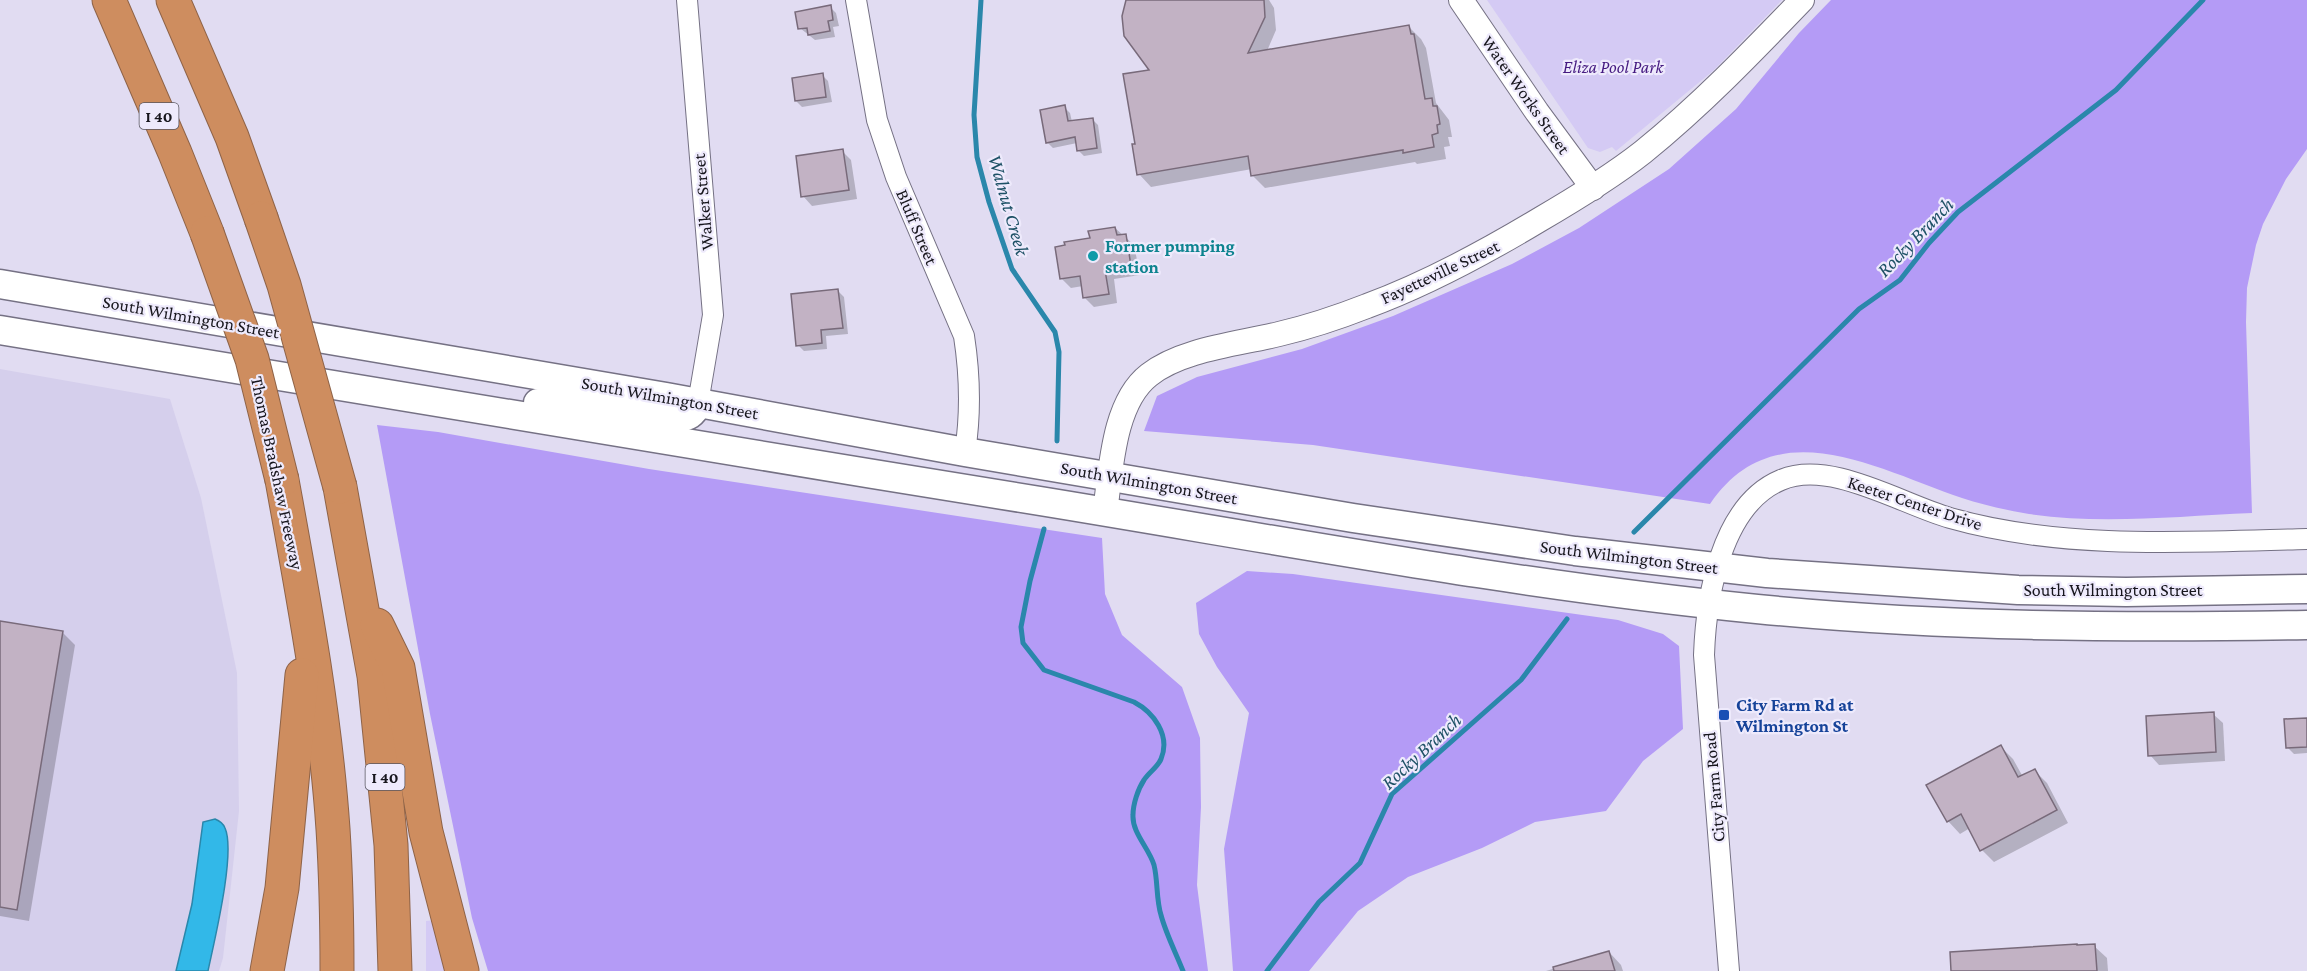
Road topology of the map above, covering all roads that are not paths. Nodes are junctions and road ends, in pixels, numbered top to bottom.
1 (109, 0) edge
2 (173, 0) edge
3 (687, 0) edge
4 (856, 0) edge
5 (1461, 0) edge
6 (1802, 0) edge
7 (1593, 188) junction
8 (0, 284) edge
9 (0, 330) edge
10 (698, 403) junction
11 (449, 404) junction
12 (965, 452) junction
13 (1110, 476) junction
14 (1105, 512) junction
15 (2307, 539) edge
16 (1717, 568) junction
17 (358, 585) junction
18 (2307, 589) edge
19 (1708, 604) junction
20 (306, 618) junction
21 (2307, 625) edge
22 (267, 971) edge
23 (337, 971) edge
24 (396, 971) edge
25 (462, 971) edge
26 (1729, 971) edge

1 - 20 highway, Thomas Bradshaw Freeway / I 40, bridge
2 - 17 highway, I 40, bridge
3 - 10 street, Walker Street
4 - 12 street, Bluff Street
5 - 7 street, Water Works Street
6 - 7 street, Fayetteville Street
7 - 13 street, Fayetteville Street
8 - 10 main road, South Wilmington Street
9 - 11 main road, South Wilmington Street
10 - 11 main road
10 - 12 main road, South Wilmington Street
11 - 14 main road, South Wilmington Street
12 - 13 main road, South Wilmington Street
13 - 14 street, Fayetteville Street
13 - 16 main road, South Wilmington Street
14 - 19 main road, South Wilmington Street
15 - 16 street, Keeter Center Drive
16 - 18 main road, South Wilmington Street
16 - 19 street, Keeter Center Drive
17 - 24 highway, I 40
17 - 25 highway
19 - 21 main road, South Wilmington Street
19 - 26 street, City Farm Road
20 - 22 highway
20 - 23 highway, Thomas Bradshaw Freeway / I 40

